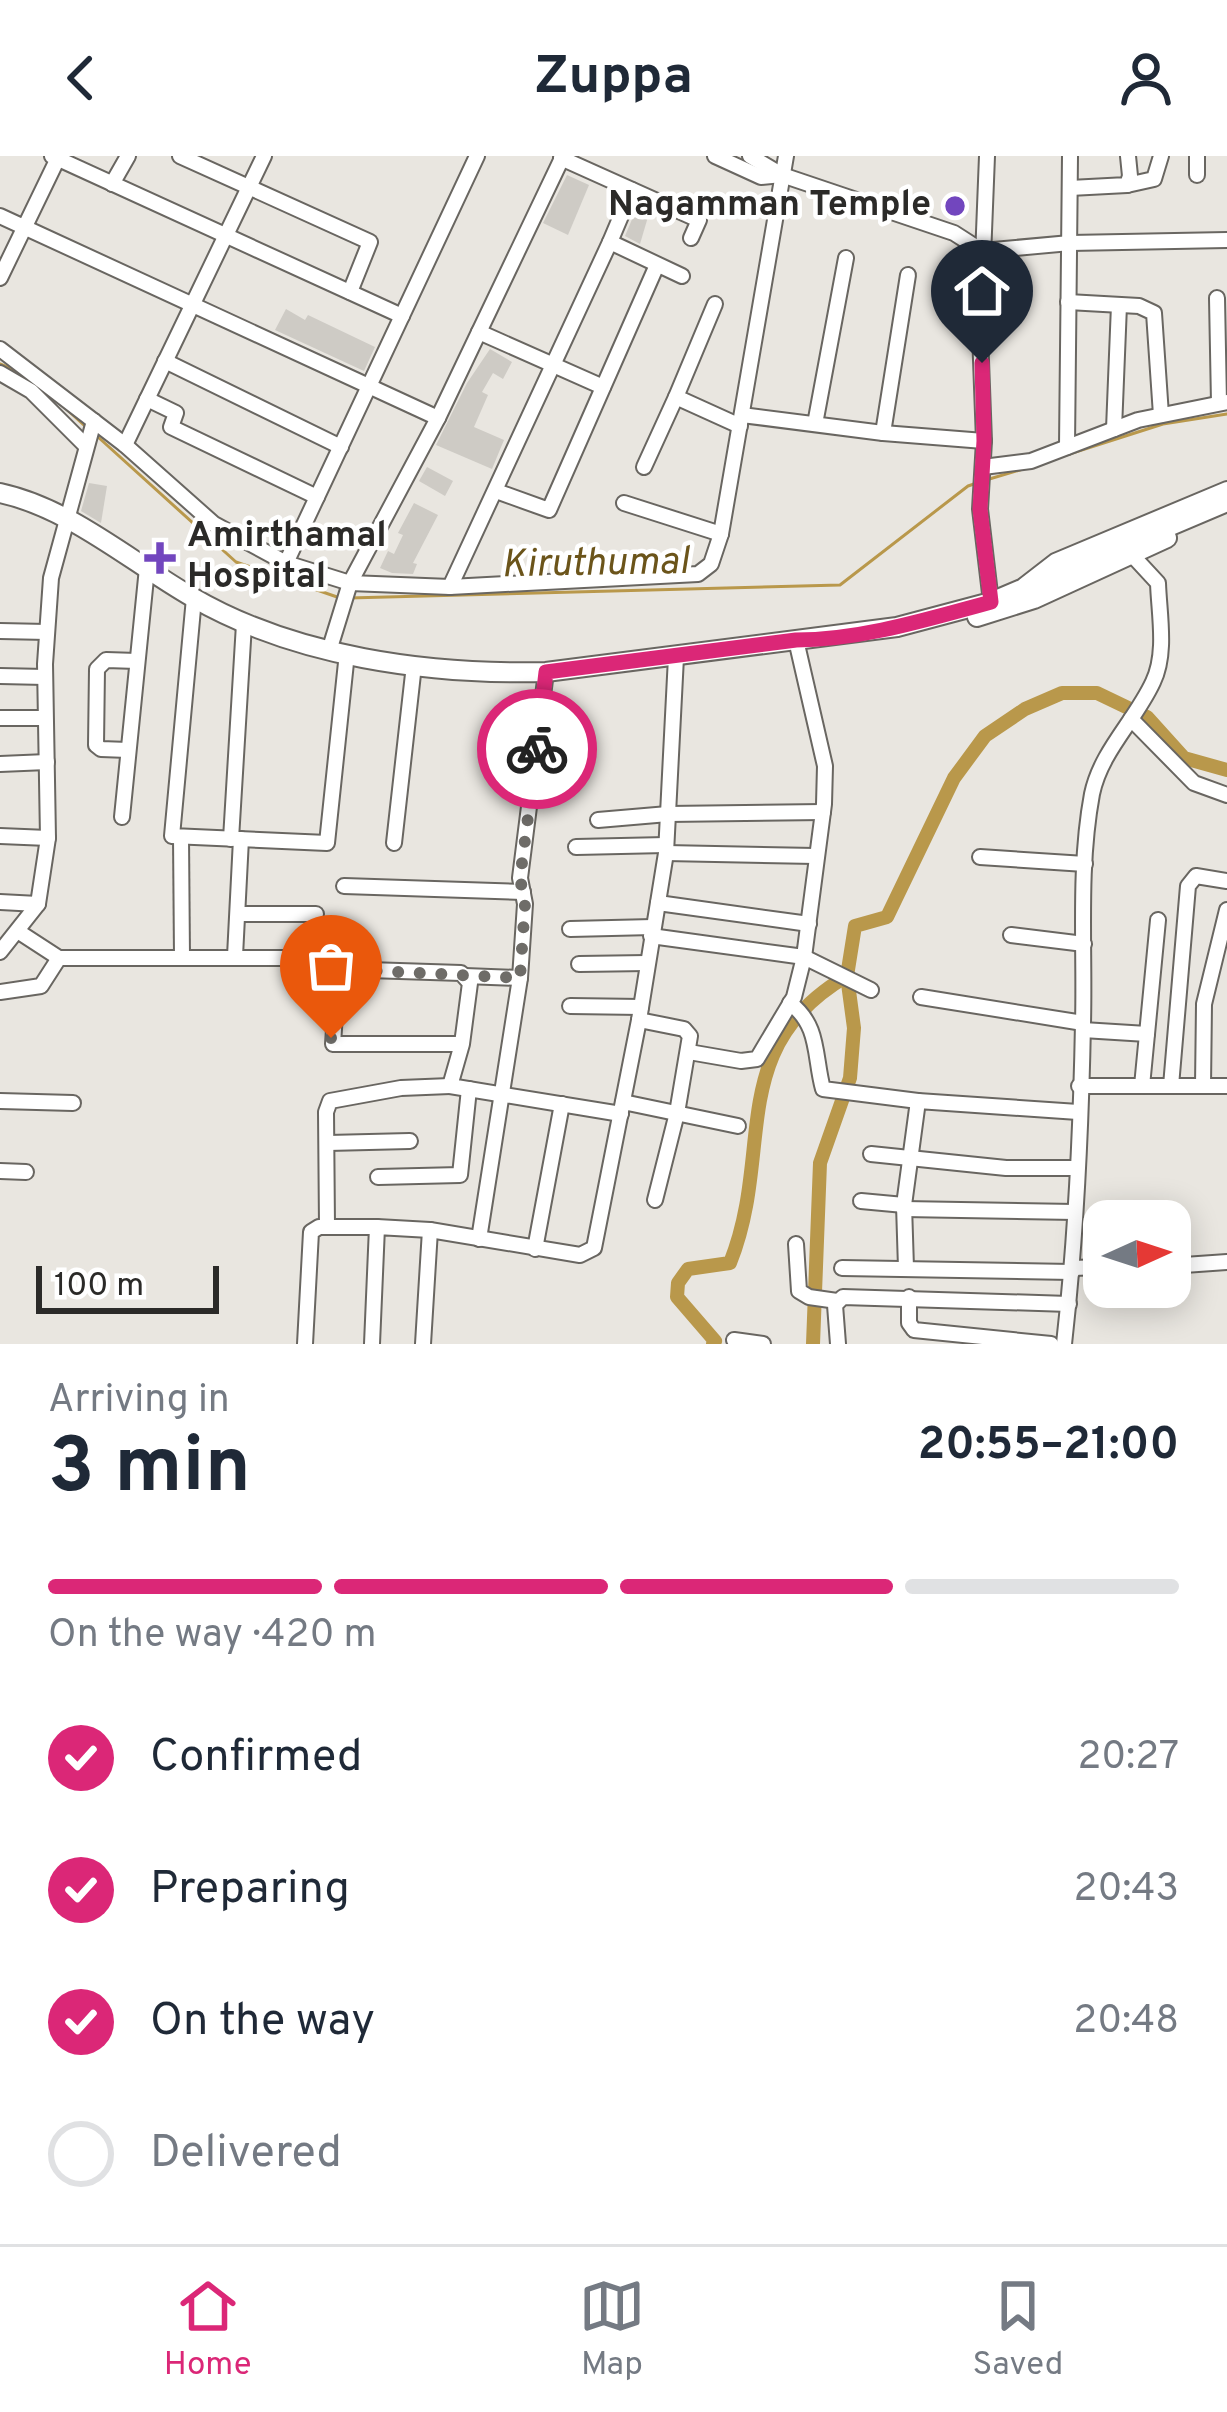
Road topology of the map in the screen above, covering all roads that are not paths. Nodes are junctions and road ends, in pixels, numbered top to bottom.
1 (128, 156) edge
2 (180, 156) edge
3 (264, 156) edge
4 (477, 156) edge
5 (715, 156) edge
6 (750, 156) edge
7 (786, 156) edge
8 (987, 156) edge
9 (1070, 156) edge
10 (1128, 156) edge
11 (1161, 156) edge
12 (1197, 156) edge
13 (56, 157) edge
14 (562, 157) edge
15 (782, 175) junction
16 (1197, 175) dead end
17 (112, 184) junction
18 (1127, 185) junction
19 (248, 188) junction
20 (1070, 188) junction
21 (632, 190) junction
22 (0, 216) edge
23 (984, 220) junction
24 (25, 227) junction
25 (954, 233) junction
26 (226, 236) junction
27 (691, 238) dead end
28 (1227, 240) edge
29 (610, 242) junction
30 (1070, 243) junction
31 (982, 251) junction
32 (846, 257) dead end
33 (656, 265) junction
34 (908, 274) dead end
35 (682, 276) dead end
36 (0, 278) edge
37 (350, 292) junction
38 (1217, 298) dead end
39 (1068, 302) junction
40 (193, 304) junction
41 (715, 304) dead end
42 (1119, 305) junction
43 (402, 316) junction
44 (479, 332) junction
45 (0, 349) edge
46 (166, 361) junction
47 (554, 367) junction
48 (0, 373) edge
49 (369, 386) junction
50 (603, 387) junction
51 (676, 397) junction
52 (147, 399) junction
53 (1223, 402) edge
54 (1161, 416) junction
55 (438, 418) junction
56 (741, 420) junction
57 (815, 424) junction
58 (1114, 429) junction
59 (90, 433) junction
60 (884, 433) junction
61 (984, 441) junction
62 (125, 445) junction
63 (340, 447) junction
64 (1067, 447) junction
65 (644, 467) dead end
66 (983, 467) junction
67 (1227, 489) edge
68 (496, 491) junction
69 (0, 493) edge
70 (317, 497) junction
71 (1227, 502) edge
72 (625, 503) dead end
73 (1191, 517) junction
74 (67, 520) junction
75 (721, 534) junction
76 (1133, 556) junction
77 (286, 563) junction
78 (146, 568) junction
79 (1024, 585) junction
80 (349, 587) junction
81 (450, 587) junction
82 (194, 598) junction
83 (991, 602) junction
84 (244, 623) junction
85 (0, 631) edge
86 (47, 632) junction
87 (796, 640) junction
88 (819, 640) junction
89 (338, 652) junction
90 (676, 657) junction
91 (137, 661) junction
92 (414, 665) junction
93 (546, 672) junction
94 (0, 676) edge
95 (45, 677) junction
96 (0, 718) edge
97 (45, 718) junction
98 (1131, 719) junction
99 (128, 749) junction
100 (47, 762) junction
101 (0, 764) edge
102 (1227, 795) edge
103 (823, 812) junction
104 (668, 814) junction
105 (122, 817) dead end
106 (598, 820) dead end
107 (0, 836) edge
108 (182, 837) junction
109 (48, 838) junction
110 (236, 839) junction
111 (394, 843) dead end
112 (576, 847) dead end
113 (666, 849) junction
114 (815, 856) junction
115 (980, 857) dead end
116 (1085, 863) junction
117 (1227, 881) edge
118 (344, 886) dead end
119 (523, 892) junction
120 (0, 902) edge
121 (658, 903) junction
122 (38, 904) junction
123 (1227, 910) edge
124 (238, 914) junction
125 (316, 914) dead end
126 (1158, 920) dead end
127 (809, 924) junction
128 (570, 929) dead end
129 (19, 932) junction
130 (652, 932) junction
131 (1011, 935) dead end
132 (1084, 944) junction
133 (0, 952) edge
134 (235, 956) junction
135 (182, 957) junction
136 (804, 957) junction
137 (59, 958) junction
138 (292, 958) dead end
139 (647, 963) junction
140 (579, 964) dead end
141 (338, 969) junction
142 (318, 970) dead end
143 (465, 976) junction
144 (520, 978) junction
145 (872, 990) dead end
146 (0, 992) edge
147 (921, 997) dead end
148 (570, 1006) dead end
149 (800, 1011) junction
150 (640, 1013) junction
151 (1083, 1026) junction
152 (1148, 1034) junction
153 (462, 1044) junction
154 (688, 1052) junction
155 (451, 1086) junction
156 (1079, 1086) junction
157 (1142, 1086) junction
158 (1172, 1086) junction
159 (1203, 1086) junction
160 (1227, 1086) edge
161 (470, 1089) junction
162 (504, 1095) junction
163 (0, 1100) edge
164 (918, 1101) junction
165 (73, 1103) dead end
166 (562, 1104) junction
167 (622, 1108) junction
168 (1078, 1112) junction
169 (677, 1113) junction
170 (738, 1126) dead end
171 (410, 1142) dead end
172 (328, 1144) junction
173 (872, 1154) dead end
174 (910, 1160) junction
175 (1076, 1168) junction
176 (0, 1171) edge
177 (26, 1172) dead end
178 (378, 1177) dead end
179 (655, 1200) dead end
180 (861, 1202) dead end
181 (904, 1207) junction
182 (1075, 1212) junction
183 (327, 1226) junction
184 (377, 1227) junction
185 (430, 1230) junction
186 (479, 1239) junction
187 (796, 1244) dead end
188 (535, 1249) junction
189 (1227, 1262) edge
190 (1191, 1265) edge
191 (842, 1268) dead end
192 (906, 1268) junction
193 (1083, 1269) edge
194 (1072, 1270) junction
195 (909, 1297) junction
196 (823, 1299) junction
197 (1069, 1304) junction
198 (734, 1340) dead end
199 (305, 1344) edge
200 (372, 1344) edge
201 (423, 1344) edge
202 (763, 1344) edge
203 (838, 1344) edge
204 (1051, 1344) edge
205 (1064, 1344) edge

1 - 17 street
2 - 19 street
3 - 19 street
4 - 43 street
5 - 15 street
6 - 15 street
7 - 15 street
8 - 23 street
9 - 20 street
10 - 18 street
11 - 18 street
12 - 16 street
13 - 17 street
13 - 24 street
14 - 21 street
14 - 44 street
15 - 25 street
15 - 56 street
17 - 26 street
18 - 20 street
19 - 26 street
19 - 37 street
20 - 30 street
21 - 27 street
21 - 29 street
22 - 24 street
23 - 25 street
23 - 31 street
24 - 36 street
24 - 40 street
25 - 31 street
26 - 37 street
26 - 40 street
28 - 30 street
29 - 33 street
29 - 47 street
30 - 31 street
30 - 39 street
31 - 61 street
32 - 57 street
33 - 35 street
33 - 50 street
34 - 60 street
37 - 43 street
38 - 53 street
39 - 42 street
39 - 64 street
40 - 46 street
40 - 49 street
41 - 51 street
42 - 54 street
42 - 58 street
43 - 49 street
44 - 47 street
44 - 55 street
45 - 59 street
46 - 52 street
46 - 63 street
47 - 50 street
47 - 68 street
48 - 59 street
49 - 55 street
49 - 63 street
50 - 68 street
51 - 56 street
51 - 65 street
52 - 62 street
52 - 70 street
53 - 54 street
54 - 58 street
55 - 80 street
56 - 57 street
56 - 75 street
57 - 60 street
58 - 64 street
59 - 62 street
59 - 74 street
60 - 61 street
61 - 66 street
62 - 77 street
63 - 70 street
64 - 66 street
66 - 83 street
67 - 79 street
68 - 81 street
69 - 74 main road
70 - 77 street
71 - 73 main road
72 - 75 street
73 - 76 main road
73 - 79 main road
74 - 78 main road
74 - 86 street
75 - 81 street
76 - 88 main road
76 - 98 street
77 - 80 street
78 - 82 main road
78 - 91 street
79 - 83 main road
80 - 81 street
80 - 89 street
82 - 84 main road
82 - 108 street
83 - 88 main road
84 - 89 main road
84 - 110 street
85 - 86 street
86 - 95 street
87 - 88 main road
87 - 90 main road
87 - 103 street
89 - 92 main road
89 - 110 street
90 - 93 main road
90 - 104 street
91 - 99 street
91 - 99 street
92 - 93 main road
92 - 111 street
93 - 119 street
94 - 95 street
95 - 97 street
96 - 97 street
97 - 100 street
98 - 102 street
98 - 116 street
99 - 105 street
100 - 101 street
100 - 109 street
103 - 104 street
103 - 114 street
104 - 106 street
104 - 113 street
107 - 109 street
108 - 110 street
108 - 135 street
109 - 122 street
110 - 124 street
112 - 113 street
113 - 114 street
113 - 121 street
114 - 127 street
115 - 116 street
116 - 132 street
117 - 158 street
118 - 119 street
119 - 144 street
120 - 122 street
121 - 127 street
121 - 130 street
122 - 129 street
123 - 159 street
124 - 125 street
124 - 134 street
126 - 152 street
127 - 136 street
128 - 130 street
129 - 133 street
129 - 137 street
130 - 136 street
130 - 139 street
131 - 132 street
132 - 151 street
134 - 135 street
134 - 138 street
135 - 137 street
136 - 145 street
136 - 149 street
137 - 146 street
139 - 140 street
139 - 150 street
141 - 142 street
141 - 143 street
141 - 153 street
143 - 144 street
143 - 153 street
144 - 162 street
147 - 151 street
148 - 150 street
149 - 154 street
149 - 164 street
150 - 154 street
150 - 167 street
151 - 152 street
151 - 156 street
152 - 157 street
153 - 155 street
154 - 169 street
155 - 161 street
155 - 172 street
156 - 157 street
156 - 168 street
157 - 158 street
158 - 159 street
159 - 160 street
161 - 162 street
161 - 178 street
162 - 166 street
162 - 186 street
163 - 165 street
164 - 168 street
164 - 174 street
166 - 167 street
166 - 188 street
167 - 169 street
167 - 188 street
168 - 175 street
169 - 170 street
169 - 179 street
171 - 172 street
172 - 183 street
173 - 174 street
174 - 175 street
174 - 181 street
175 - 182 street
176 - 177 street
180 - 181 street
181 - 182 street
181 - 192 street
182 - 194 street
183 - 184 street
183 - 199 street
184 - 185 street
184 - 200 street
185 - 186 street
185 - 201 street
186 - 188 street
187 - 196 street
189 - 190 street
191 - 192 street
192 - 194 street
193 - 194 street
194 - 197 street
195 - 196 street
195 - 197 street
195 - 204 street
196 - 203 street
197 - 205 street
198 - 202 street

